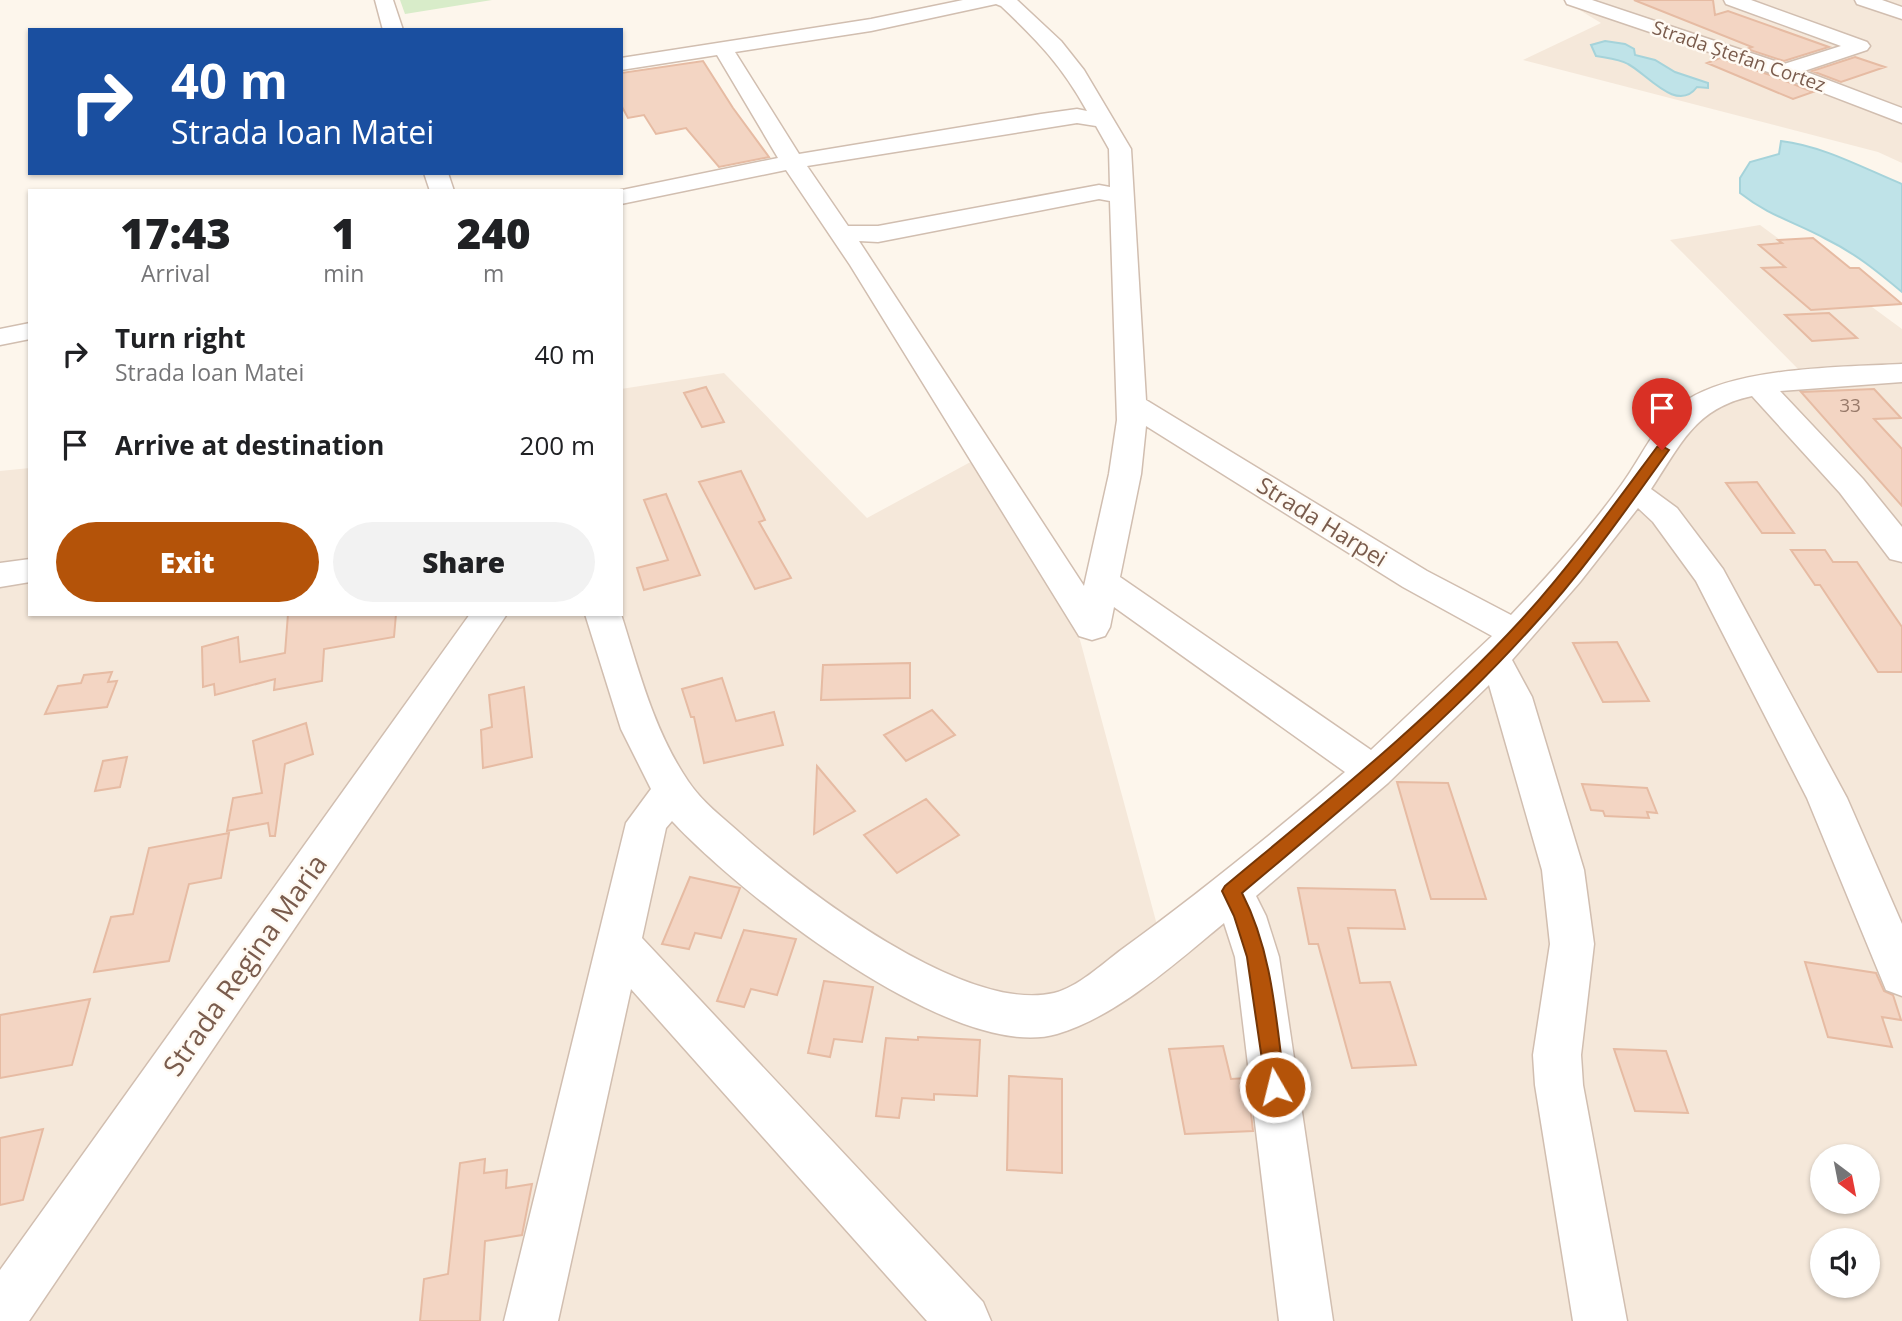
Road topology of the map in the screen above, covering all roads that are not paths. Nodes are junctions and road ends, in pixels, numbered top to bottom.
1 (384, 0) edge
2 (990, 0) edge
3 (1002, 0) edge
4 (1574, 0) edge
5 (1732, 0) edge
6 (1864, 0) edge
7 (1902, 13) edge
8 (392, 28) edge
9 (723, 48) junction
10 (623, 64) edge
11 (1784, 71) junction
12 (1902, 116) edge
13 (1102, 120) junction
14 (792, 162) junction
15 (1122, 196) junction
16 (623, 197) edge
17 (841, 233) junction
18 (28, 331) edge
19 (0, 337) edge
20 (1902, 373) edge
21 (1759, 386) junction
22 (1131, 404) junction
23 (1633, 493) junction
24 (1902, 551) edge
25 (28, 570) edge
26 (0, 575) edge
27 (1102, 581) junction
28 (488, 616) edge
29 (604, 616) edge
30 (1504, 647) junction
31 (1374, 772) junction
32 (672, 791) junction
33 (1231, 891) junction
34 (619, 944) junction
35 (1902, 976) edge
36 (0, 1315) edge
37 (531, 1321) edge
38 (964, 1321) edge
39 (1306, 1321) edge
40 (1600, 1321) edge

1 - 8 street
2 - 9 street
3 - 13 street
4 - 11 street, Strada Ștefan Cortez
5 - 11 street
6 - 7 street
9 - 10 street
9 - 14 street
11 - 12 street, Strada Ștefan Cortez
13 - 14 street
13 - 15 street
14 - 16 street
14 - 17 street
15 - 17 street
15 - 22 street
17 - 27 street
18 - 19 street
20 - 21 street
21 - 23 street
21 - 24 street
22 - 27 street
22 - 30 street, Strada Harpei
23 - 30 street
23 - 35 street
25 - 26 street
27 - 31 street
28 - 36 street, Strada Regina Maria
29 - 32 street
30 - 31 street
30 - 40 street
31 - 33 street
32 - 33 street
32 - 34 street
33 - 39 street
34 - 37 street
34 - 38 street

